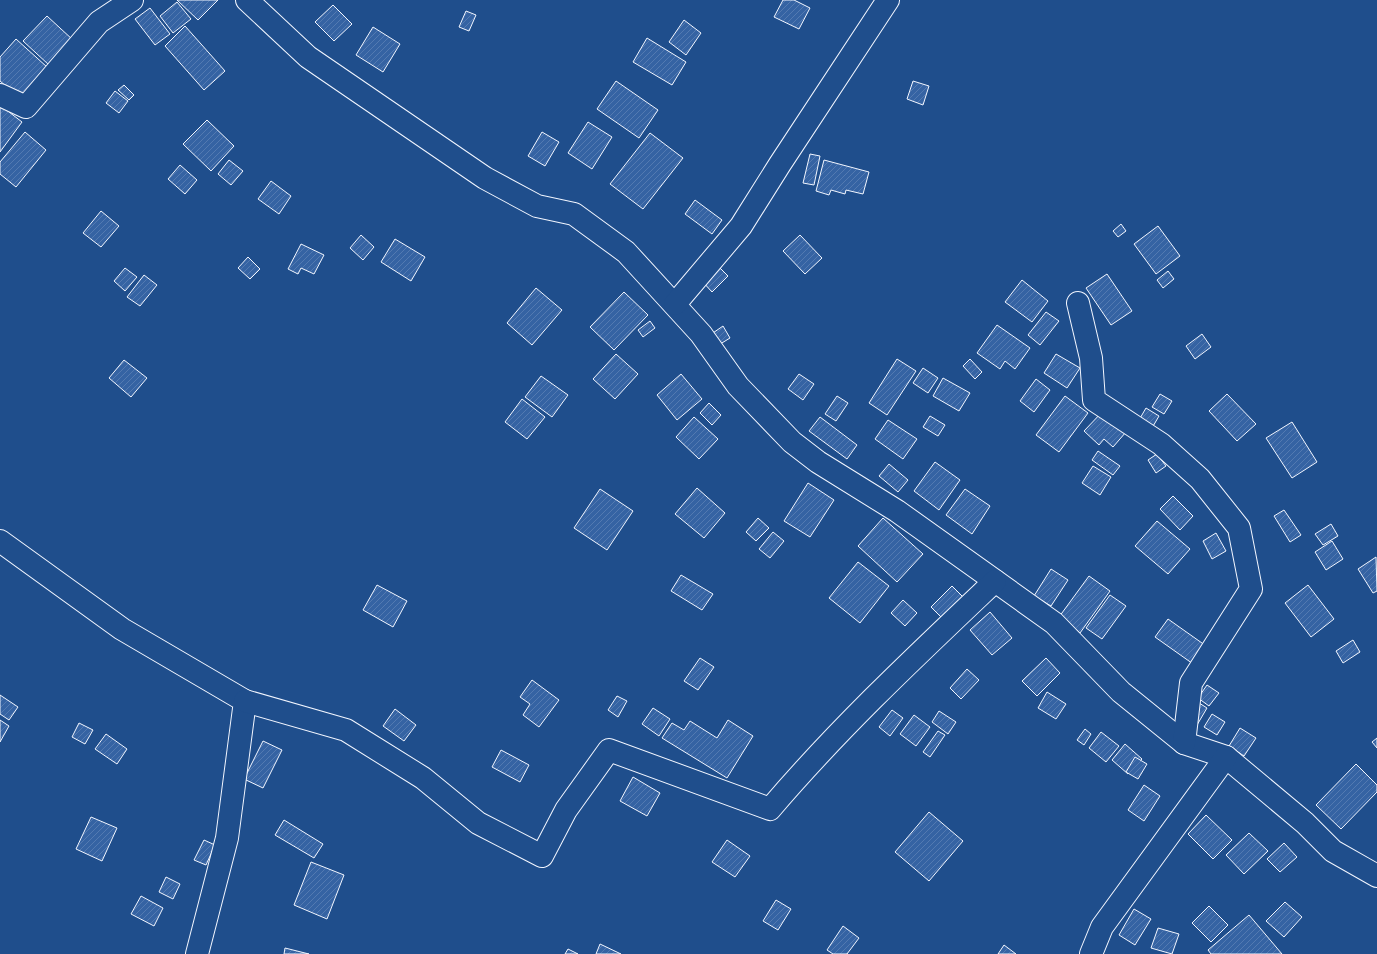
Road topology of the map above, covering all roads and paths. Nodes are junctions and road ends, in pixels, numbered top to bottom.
1 (132, 0) edge
2 (247, 0) edge
3 (888, 0) edge
4 (0, 95) edge
5 (1078, 303) dead end
6 (675, 304) junction
7 (0, 541) edge
8 (994, 582) junction
9 (245, 701) junction
10 (1184, 743) junction
11 (1226, 757) junction
12 (1377, 876) edge
13 (197, 954) edge
14 (1091, 954) edge

1 - 4 street
2 - 6 street
3 - 6 street
5 - 10 street
6 - 8 street
7 - 9 street
8 - 9 street
8 - 10 street
9 - 13 street
10 - 11 street
11 - 12 street
11 - 14 street

